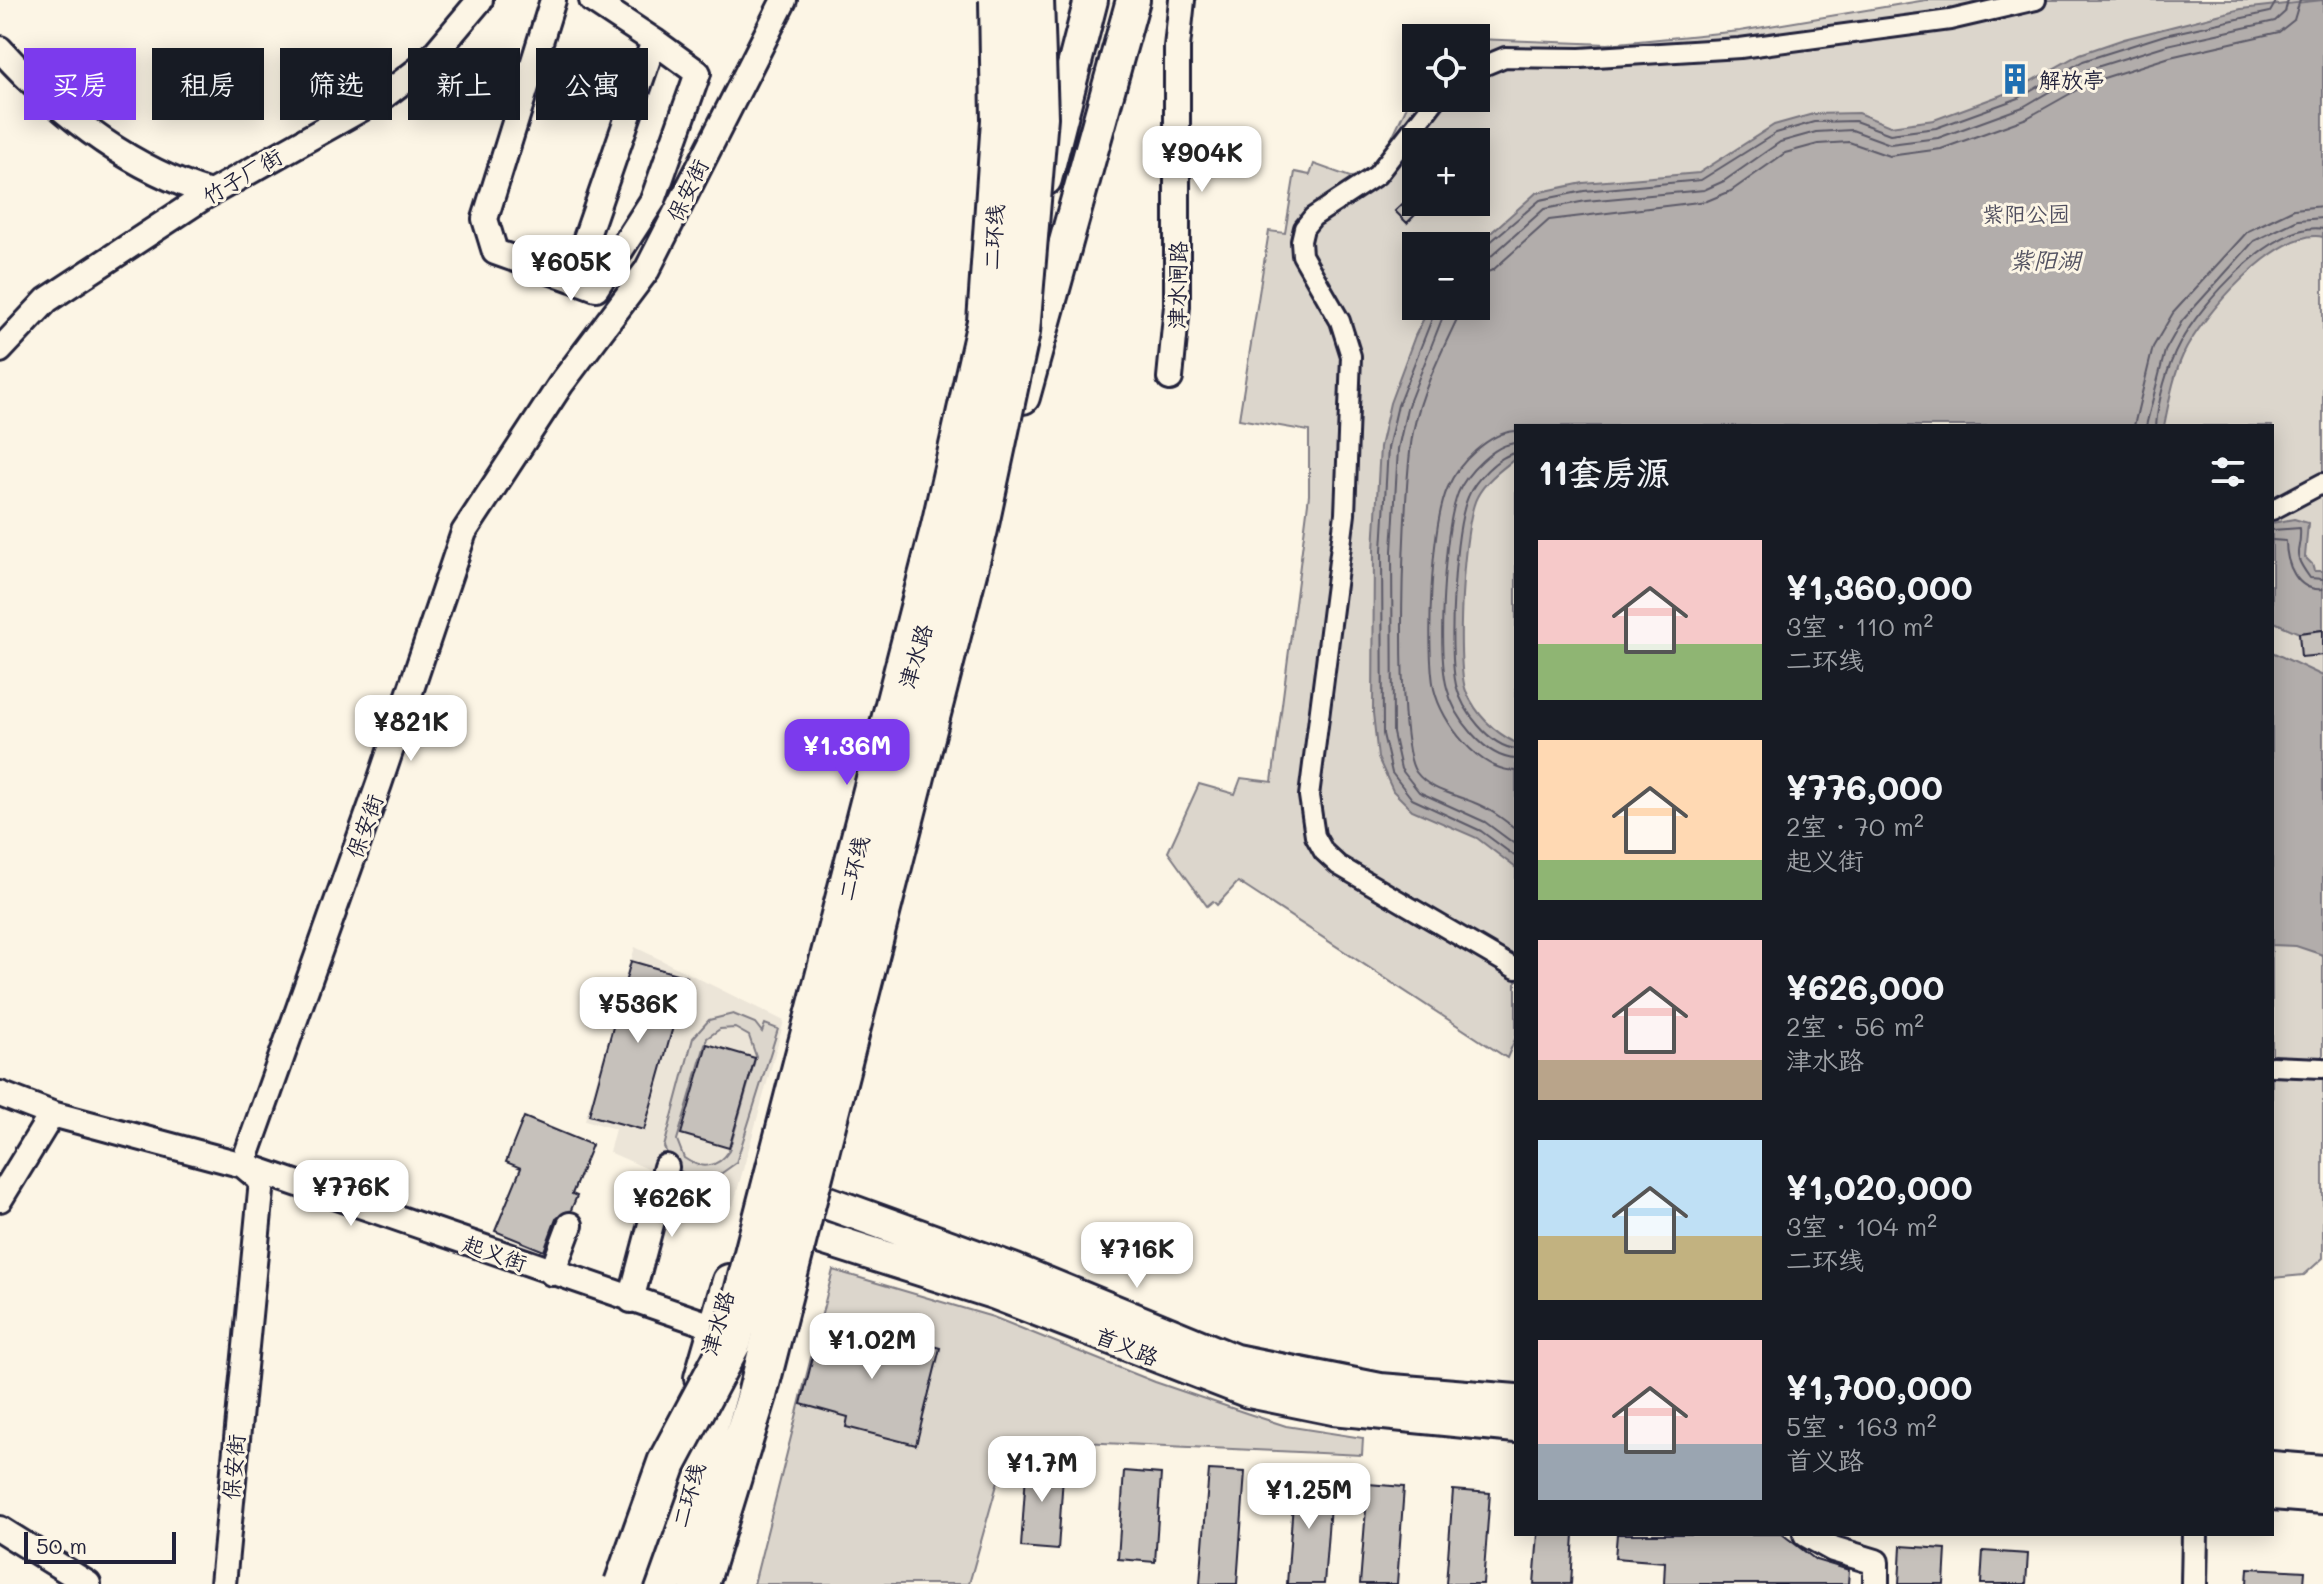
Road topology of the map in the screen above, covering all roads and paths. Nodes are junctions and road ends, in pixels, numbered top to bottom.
1 (480, 0) edge
2 (553, 0) edge
3 (592, 0) edge
4 (784, 0) edge
5 (999, 0) edge
6 (1034, 0) edge
7 (1091, 0) edge
8 (1133, 0) edge
9 (1182, 0) edge
10 (2036, 0) edge
11 (654, 41) junction
12 (0, 49) edge
13 (1490, 63) edge
14 (1426, 112) edge
15 (210, 193) junction
16 (572, 279) junction
17 (0, 350) edge
18 (1170, 378) dead end
19 (2323, 483) edge
20 (2274, 509) edge
21 (1514, 968) edge
22 (2274, 1066) edge
23 (2323, 1068) edge
24 (0, 1094) edge
25 (52, 1114) junction
26 (243, 1165) junction
27 (666, 1167) dead end
28 (760, 1178) junction
29 (798, 1192) junction
30 (0, 1199) edge
31 (749, 1214) junction
32 (570, 1225) dead end
33 (788, 1228) junction
34 (552, 1273) junction
35 (631, 1300) junction
36 (723, 1335) junction
37 (1514, 1401) edge
38 (1514, 1426) edge
39 (2274, 1468) edge
40 (2323, 1472) edge
41 (2274, 1493) edge
42 (2323, 1497) edge
43 (723, 1500) junction
44 (0, 1529) edge
45 (1810, 1536) edge
46 (2195, 1536) edge
47 (2210, 1536) edge
48 (88, 1584) edge
49 (223, 1584) edge
50 (624, 1584) edge
51 (643, 1584) edge
52 (662, 1584) edge
53 (698, 1584) edge
54 (711, 1584) edge
55 (1876, 1584) edge
56 (2194, 1584) edge
57 (2208, 1584) edge

1 - 15 street, 竹子厂街
2 - 16 street
3 - 11 street
4 - 26 street, 保安街
5 - 36 highway, 二环线, bridge
6 - 43 highway, 二环线, bridge
7 - 28 main road, 津水路
8 - 29 main road, 津水路
9 - 18 street, 津水闸路
10 - 13 street
11 - 16 street
11 - 16 street
12 - 15 street
14 - 21 street
15 - 17 street, 竹子厂街
19 - 20 street
22 - 23 street
24 - 25 street, 起义街
25 - 26 street, 起义街
25 - 30 street
26 - 34 street, 起义街
26 - 49 street, 保安街
27 - 35 street
28 - 29 main road, 首义路
28 - 31 main road, 津水路
29 - 33 main road, 津水路
29 - 37 main road, 首义路
31 - 33 main road, 首义路
31 - 36 main road, 津水路
32 - 34 street
33 - 38 main road, 首义路
33 - 53 main road, 津水路
34 - 35 street, 起义街
35 - 36 street, 起义街
36 - 50 highway, bridge
36 - 51 main road, 津水路
36 - 52 highway, 二环线, bridge
39 - 40 main road
41 - 42 main road
43 - 53 highway, 二环线
43 - 54 highway
44 - 48 street
45 - 55 street
46 - 56 street
47 - 57 street

